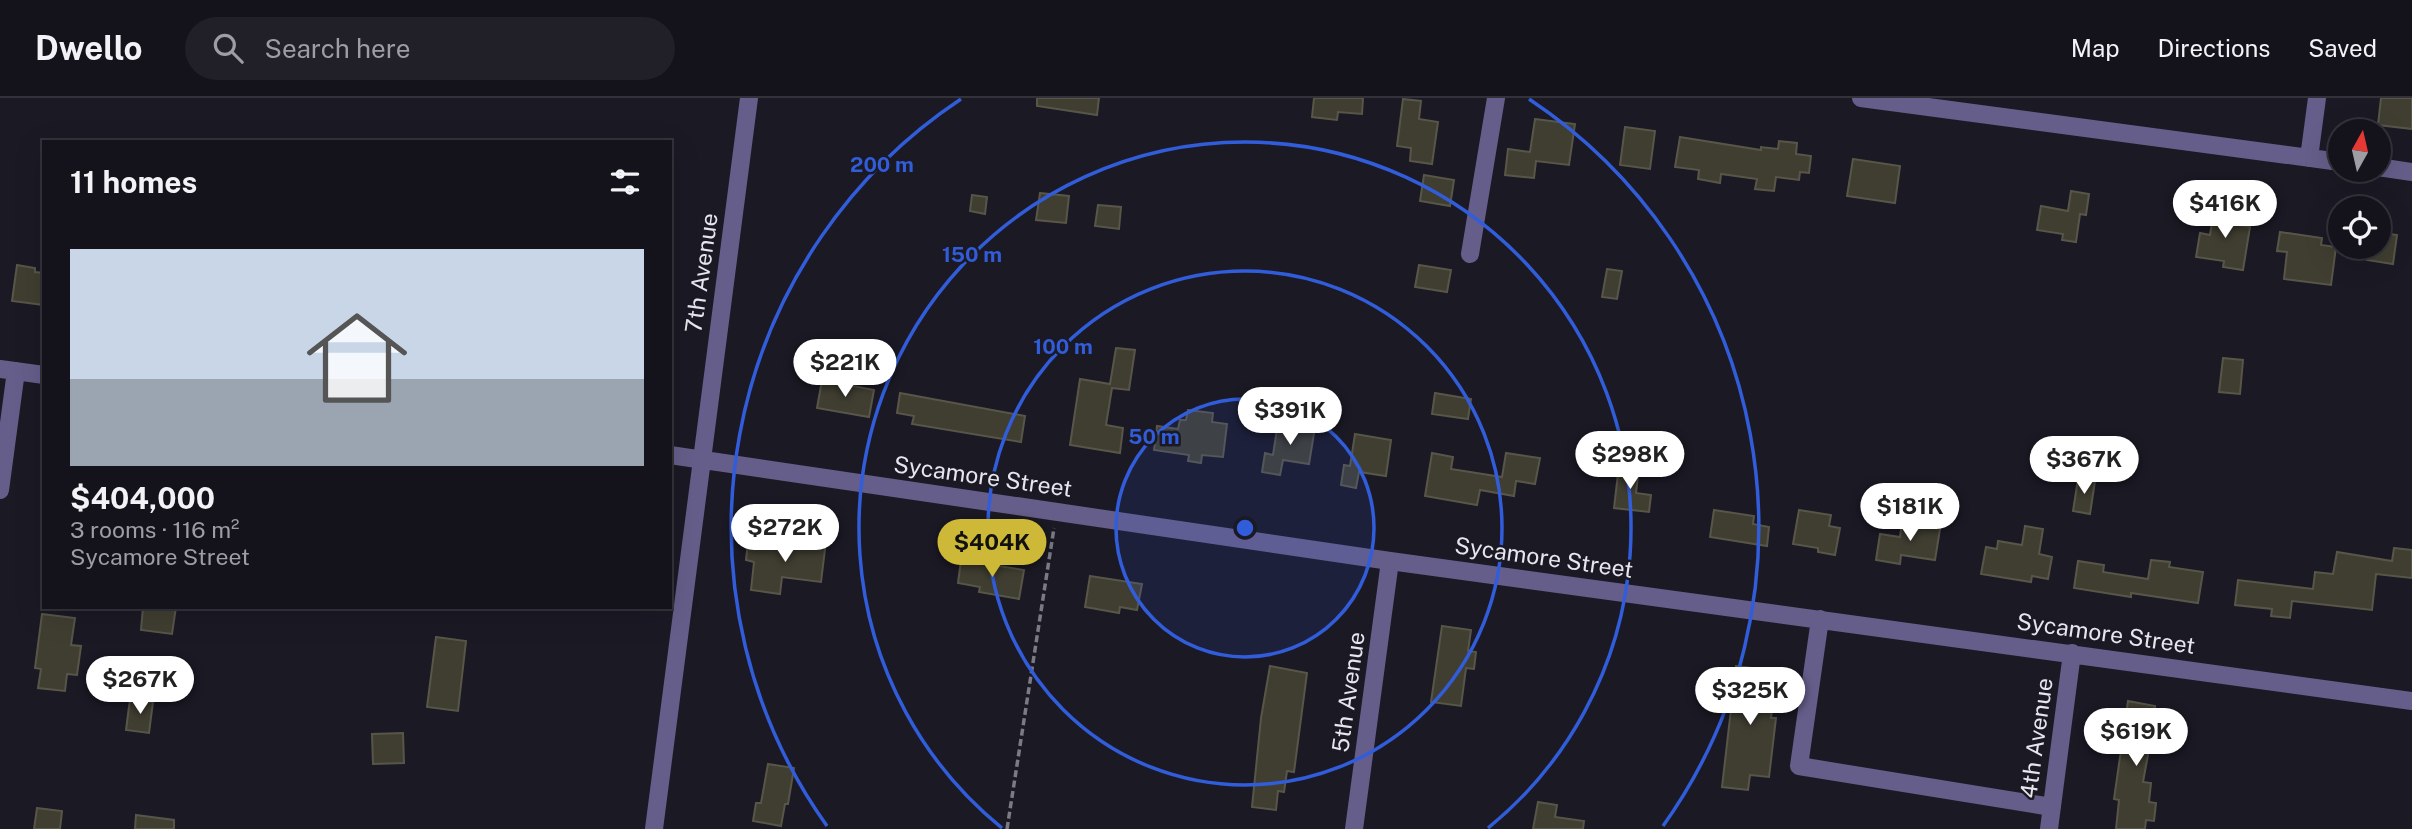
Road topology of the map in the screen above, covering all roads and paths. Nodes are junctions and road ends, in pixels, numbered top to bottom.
1 (749, 98) edge
2 (1496, 98) edge
3 (1861, 98) edge
4 (2317, 98) edge
5 (2309, 158) junction
6 (2328, 160) edge
7 (2391, 169) edge
8 (2412, 172) edge
9 (1470, 254) dead end
10 (8, 370) edge
11 (42, 374) edge
12 (672, 456) edge
13 (701, 460) junction
14 (0, 490) edge
15 (1056, 512) junction
16 (1390, 561) junction
17 (1820, 619) junction
18 (2072, 653) junction
19 (2412, 701) edge
20 (2052, 807) junction
21 (653, 829) edge
22 (1007, 829) edge
23 (1354, 829) edge
24 (2049, 829) edge

1 - 13 street, 7th Avenue
2 - 9 street
3 - 5 street
4 - 5 street
5 - 6 street
7 - 8 street
10 - 11 street
10 - 14 street
12 - 13 street, Sycamore Street
13 - 15 street, Sycamore Street
13 - 21 street, 7th Avenue
15 - 16 street, Sycamore Street
15 - 22 path
16 - 17 street, Sycamore Street
16 - 23 street, 5th Avenue
17 - 18 street, Sycamore Street
17 - 20 street
18 - 19 street, Sycamore Street
18 - 20 street, 4th Avenue
20 - 24 street, 4th Avenue

